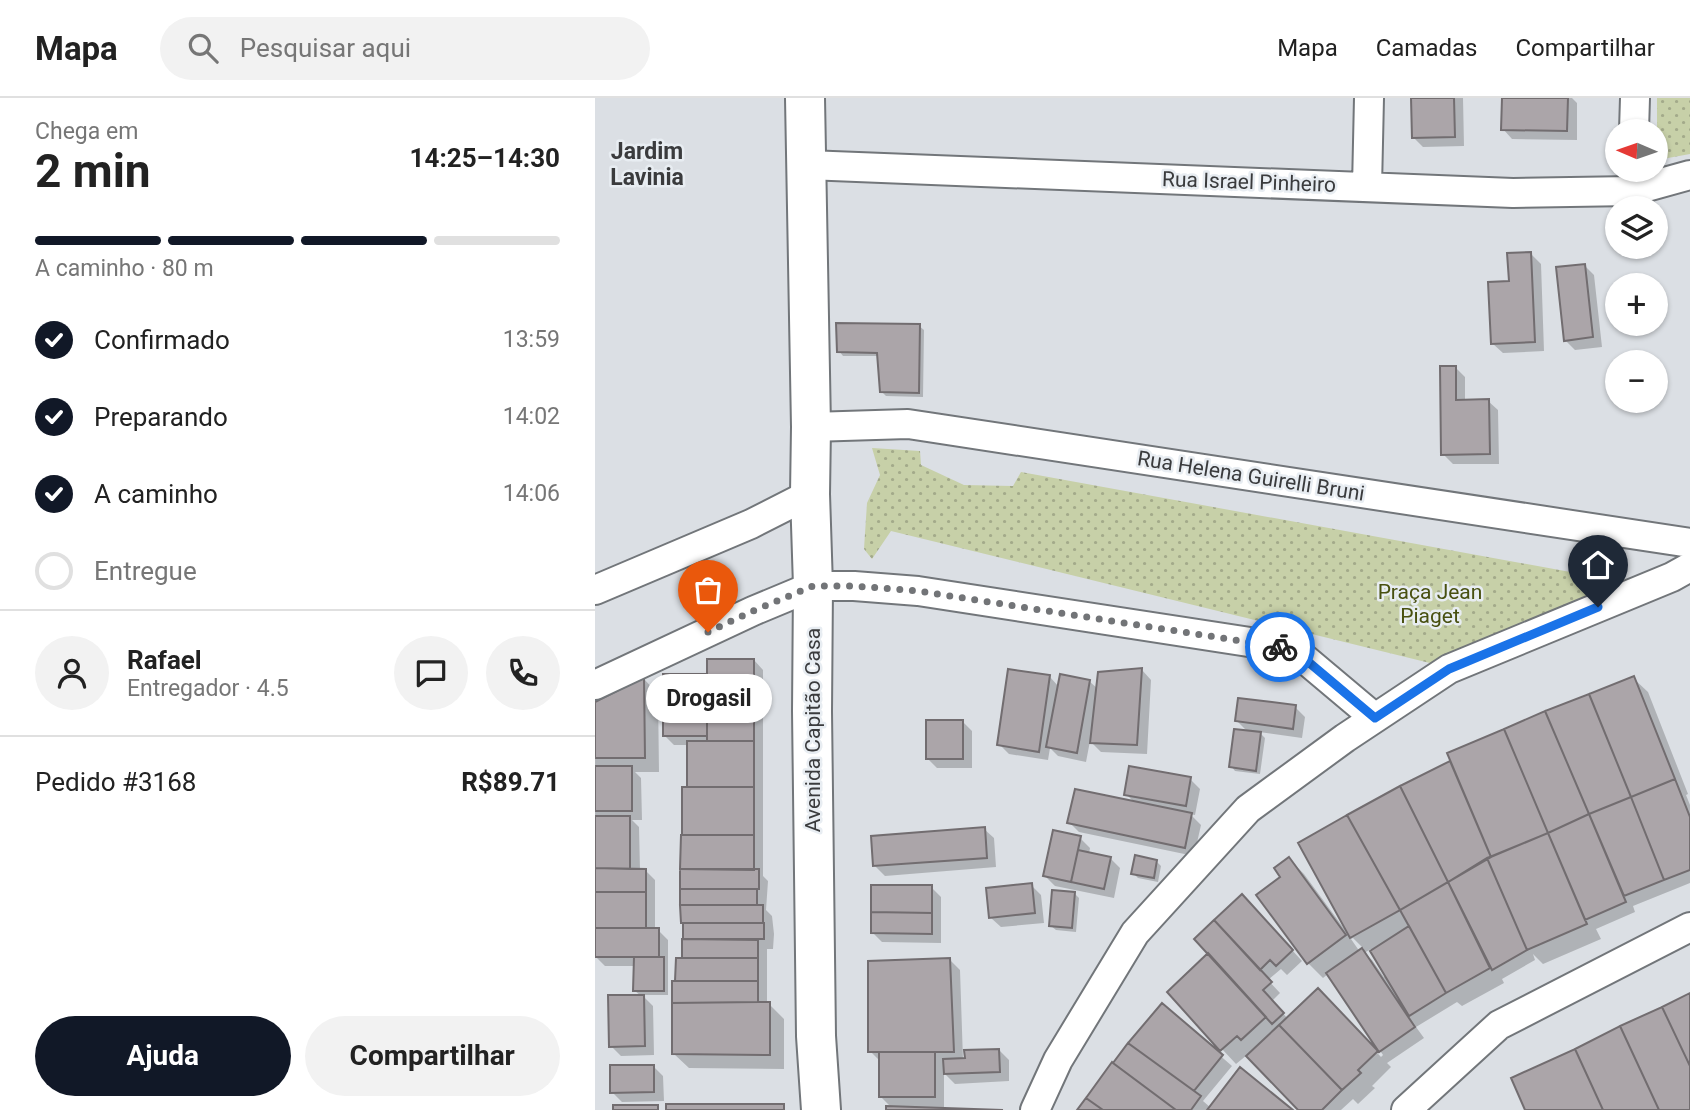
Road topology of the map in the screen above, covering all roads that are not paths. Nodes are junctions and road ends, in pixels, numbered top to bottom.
1 (805, 98) edge
2 (1369, 98) edge
3 (1635, 98) edge
4 (1634, 119) edge
5 (807, 165) junction
6 (1690, 175) edge
7 (1668, 177) edge
8 (1614, 182) edge
9 (1367, 187) junction
10 (811, 427) junction
11 (810, 494) junction
12 (1690, 543) edge
13 (1690, 566) edge
14 (813, 586) junction
15 (595, 590) edge
16 (595, 685) edge
17 (1375, 718) junction
18 (1690, 928) edge
19 (1411, 1108) edge
20 (821, 1110) edge
21 (1035, 1110) edge

1 - 5 main road, Avenida Capitão Casa
2 - 9 street
3 - 4 street
5 - 9 street, Rua Israel Pinheiro
5 - 10 main road, Avenida Capitão Casa
6 - 7 street, Rua Israel Pinheiro
8 - 9 street, Rua Israel Pinheiro
10 - 11 main road, Avenida Capitão Casa
10 - 12 street, Rua Helena Guirelli Bruni
11 - 14 main road, Avenida Capitão Casa
11 - 15 street
13 - 17 street
14 - 16 street
14 - 17 street
14 - 20 main road, Avenida Capitão Casa
17 - 21 street
18 - 19 street

